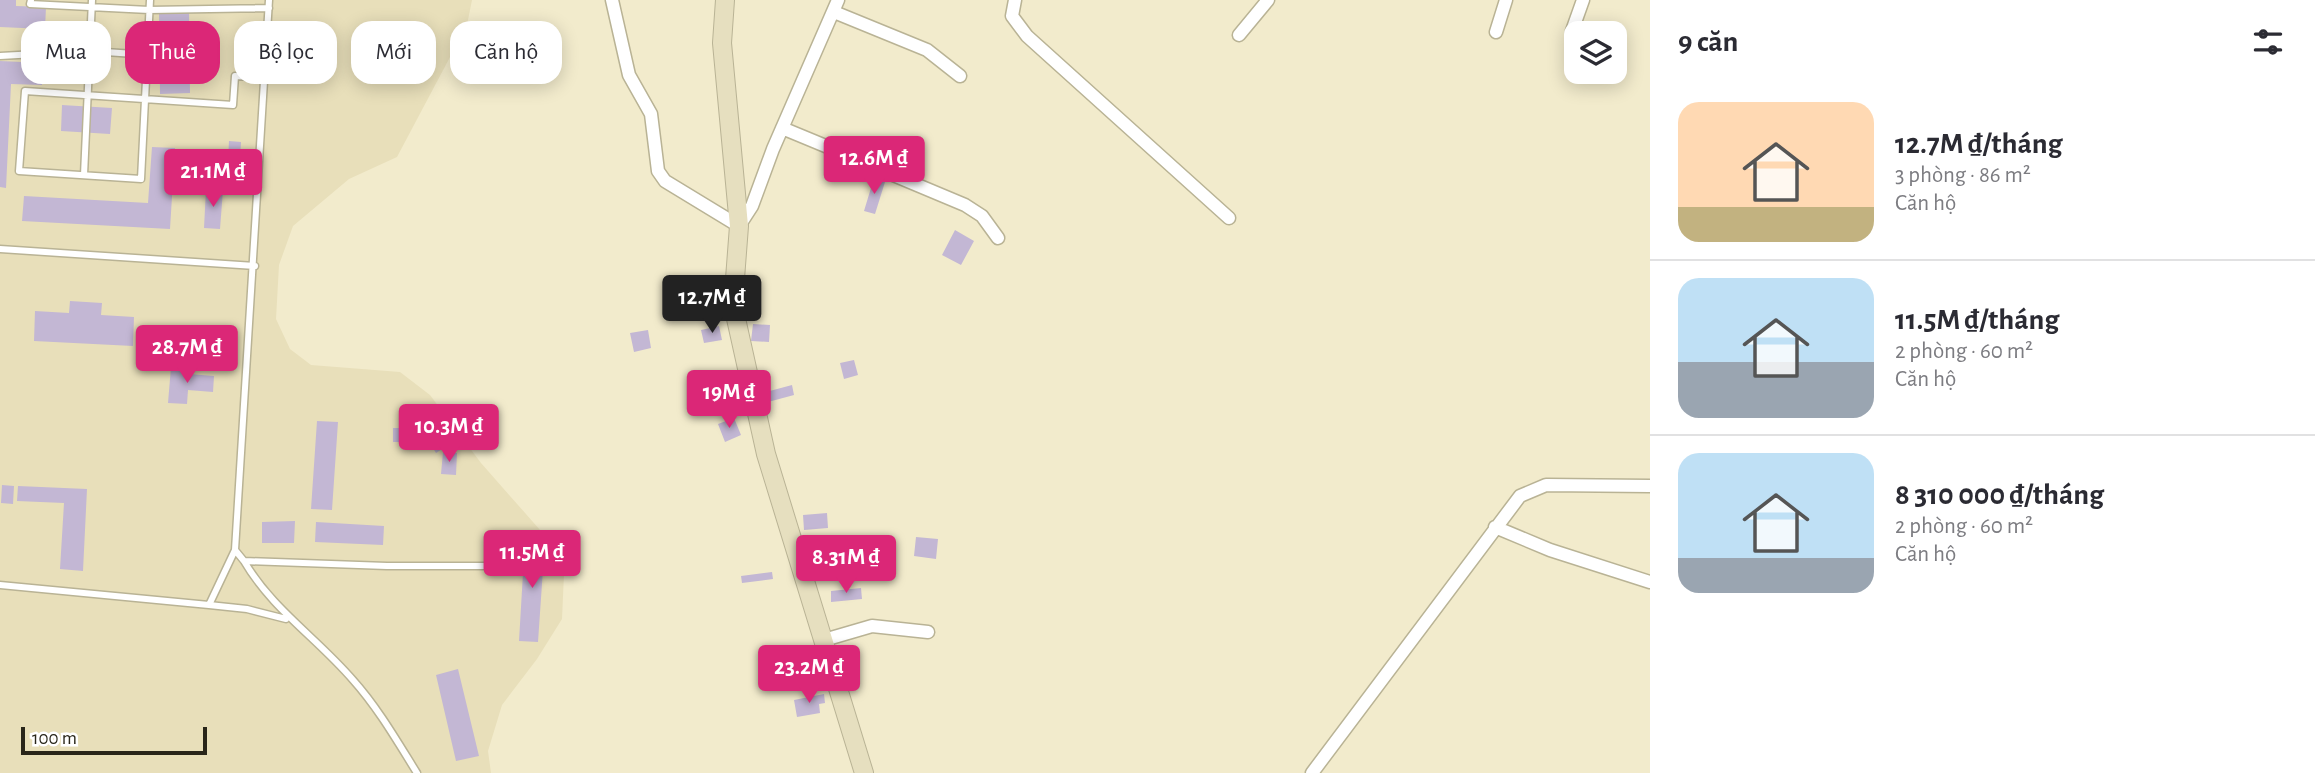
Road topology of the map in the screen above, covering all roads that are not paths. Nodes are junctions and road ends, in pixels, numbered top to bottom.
1 (31, 0) edge
2 (150, 0) edge
3 (612, 0) edge
4 (725, 0) edge
5 (1015, 0) edge
6 (1268, 0) edge
7 (1506, 0) edge
8 (1583, 0) edge
9 (92, 4) edge
10 (269, 4) edge
11 (836, 6) edge
12 (149, 10) junction
13 (149, 21) edge
14 (1576, 21) edge
15 (1496, 32) dead end
16 (1240, 35) dead end
17 (21, 55) edge
18 (0, 56) edge
19 (960, 76) dead end
20 (90, 84) edge
21 (147, 84) edge
22 (234, 84) edge
23 (265, 84) edge
24 (89, 95) junction
25 (146, 101) junction
26 (782, 128) junction
27 (84, 175) junction
28 (1230, 218) dead end
29 (739, 226) junction
30 (998, 238) dead end
31 (0, 249) edge
32 (255, 266) junction
33 (1650, 486) edge
34 (1495, 527) junction
35 (235, 550) junction
36 (244, 561) junction
37 (513, 566) dead end
38 (1650, 582) edge
39 (0, 584) edge
40 (209, 605) junction
41 (289, 620) junction
42 (928, 632) dead end
43 (824, 640) junction
44 (417, 773) edge
45 (864, 773) edge
46 (1312, 773) edge

1 - 9 lane
2 - 12 lane
3 - 29 street
4 - 29 street
5 - 28 street
6 - 16 street
7 - 15 street
8 - 14 street
9 - 12 lane
10 - 12 lane
11 - 19 street
11 - 26 street
12 - 13 lane
17 - 18 lane
20 - 24 lane
21 - 25 lane
22 - 25 lane
23 - 32 lane
24 - 25 lane
24 - 27 lane
24 - 27 lane
25 - 27 lane
26 - 29 street
26 - 30 street
29 - 43 street
31 - 32 lane
32 - 35 lane
33 - 34 street
34 - 38 street
34 - 46 street
35 - 36 lane
35 - 40 lane
36 - 37 lane
36 - 41 lane
39 - 40 lane
40 - 41 lane
41 - 44 lane
42 - 43 street
43 - 45 street

